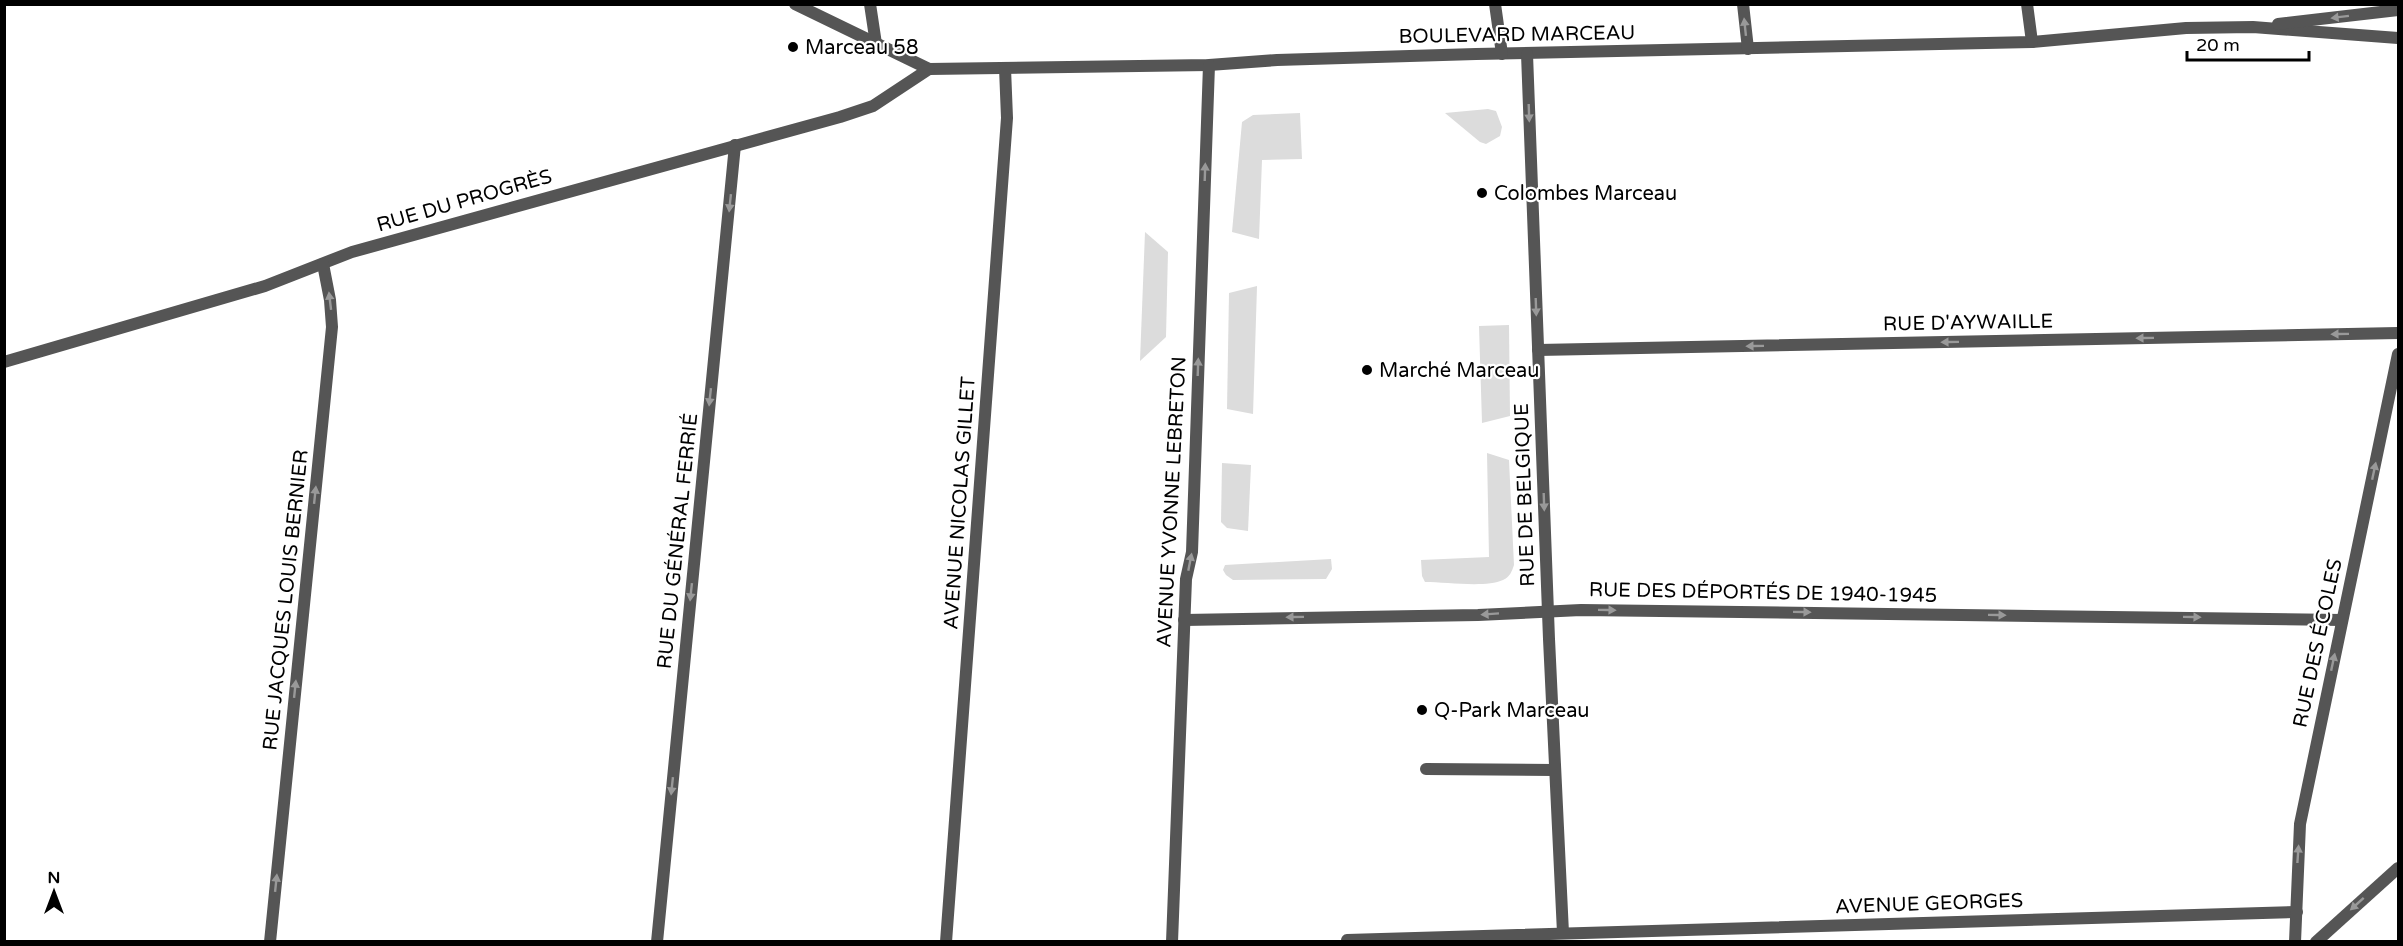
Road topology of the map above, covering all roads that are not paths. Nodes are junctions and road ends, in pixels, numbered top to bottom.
1 (795, 4) edge
2 (870, 4) edge
3 (1495, 4) edge
4 (1743, 4) edge
5 (2027, 4) edge
6 (2398, 10) edge
7 (2253, 27) junction
8 (2398, 38) edge
9 (2032, 42) junction
10 (876, 44) junction
11 (1748, 49) junction
12 (1502, 54) junction
13 (1527, 54) junction
14 (1209, 65) junction
15 (1005, 68) junction
16 (929, 69) junction
17 (735, 145) junction
18 (323, 264) junction
19 (2398, 333) edge
20 (1538, 350) junction
21 (2398, 354) edge
22 (4, 362) edge
23 (1548, 610) junction
24 (1184, 620) junction
25 (2342, 620) junction
26 (1426, 769) dead end
27 (1554, 770) junction
28 (2398, 868) edge
29 (2297, 912) junction
30 (1563, 933) junction
31 (1347, 940) dead end
32 (270, 942) edge
33 (657, 942) edge
34 (946, 942) edge
35 (1172, 942) edge
36 (2295, 942) edge
37 (2316, 942) edge

1 - 10 street, BOULEVARD MARCEAU
2 - 10 street
3 - 12 street
11 -> 4 street
5 - 9 street
6 -> 7 street, BOULEVARD MARCEAU
7 - 8 street, BOULEVARD MARCEAU
7 - 9 street, BOULEVARD MARCEAU
9 - 11 street, BOULEVARD MARCEAU
10 - 16 street, BOULEVARD MARCEAU
11 - 13 street, BOULEVARD MARCEAU
12 - 13 street, BOULEVARD MARCEAU
12 - 14 street, BOULEVARD MARCEAU
13 -> 20 street, RUE DE BELGIQUE
14 - 15 street, BOULEVARD MARCEAU
24 -> 14 street, AVENUE YVONNE LEBRETON
15 - 16 street, BOULEVARD MARCEAU
15 - 34 street, AVENUE NICOLAS GILLET
16 - 17 street, RUE DU PROGRÈS
17 - 18 street, RUE DU PROGRÈS
17 -> 33 street, RUE DU GÉNÉRAL FERRIÉ
18 - 22 street, RUE DU PROGRÈS
32 -> 18 street, RUE JACQUES LOUIS BERNIER
19 -> 20 street, RUE D'AYWAILLE
20 -> 23 street, RUE DE BELGIQUE
25 -> 21 street, RUE DES ÉCOLES
23 -> 24 street, RUE DES DÉPORTÉS DE 1940-1945
23 -> 25 street, RUE DES DÉPORTÉS DE 1940-1945
23 - 27 street
24 - 35 street, AVENUE YVONNE LEBRETON
29 -> 25 street, RUE DES ÉCOLES
26 - 27 street
27 - 30 street
28 -> 37 street
29 - 30 street, AVENUE GEORGES
29 - 36 street, RUE DES ÉCOLES
30 - 31 street, AVENUE GEORGES

